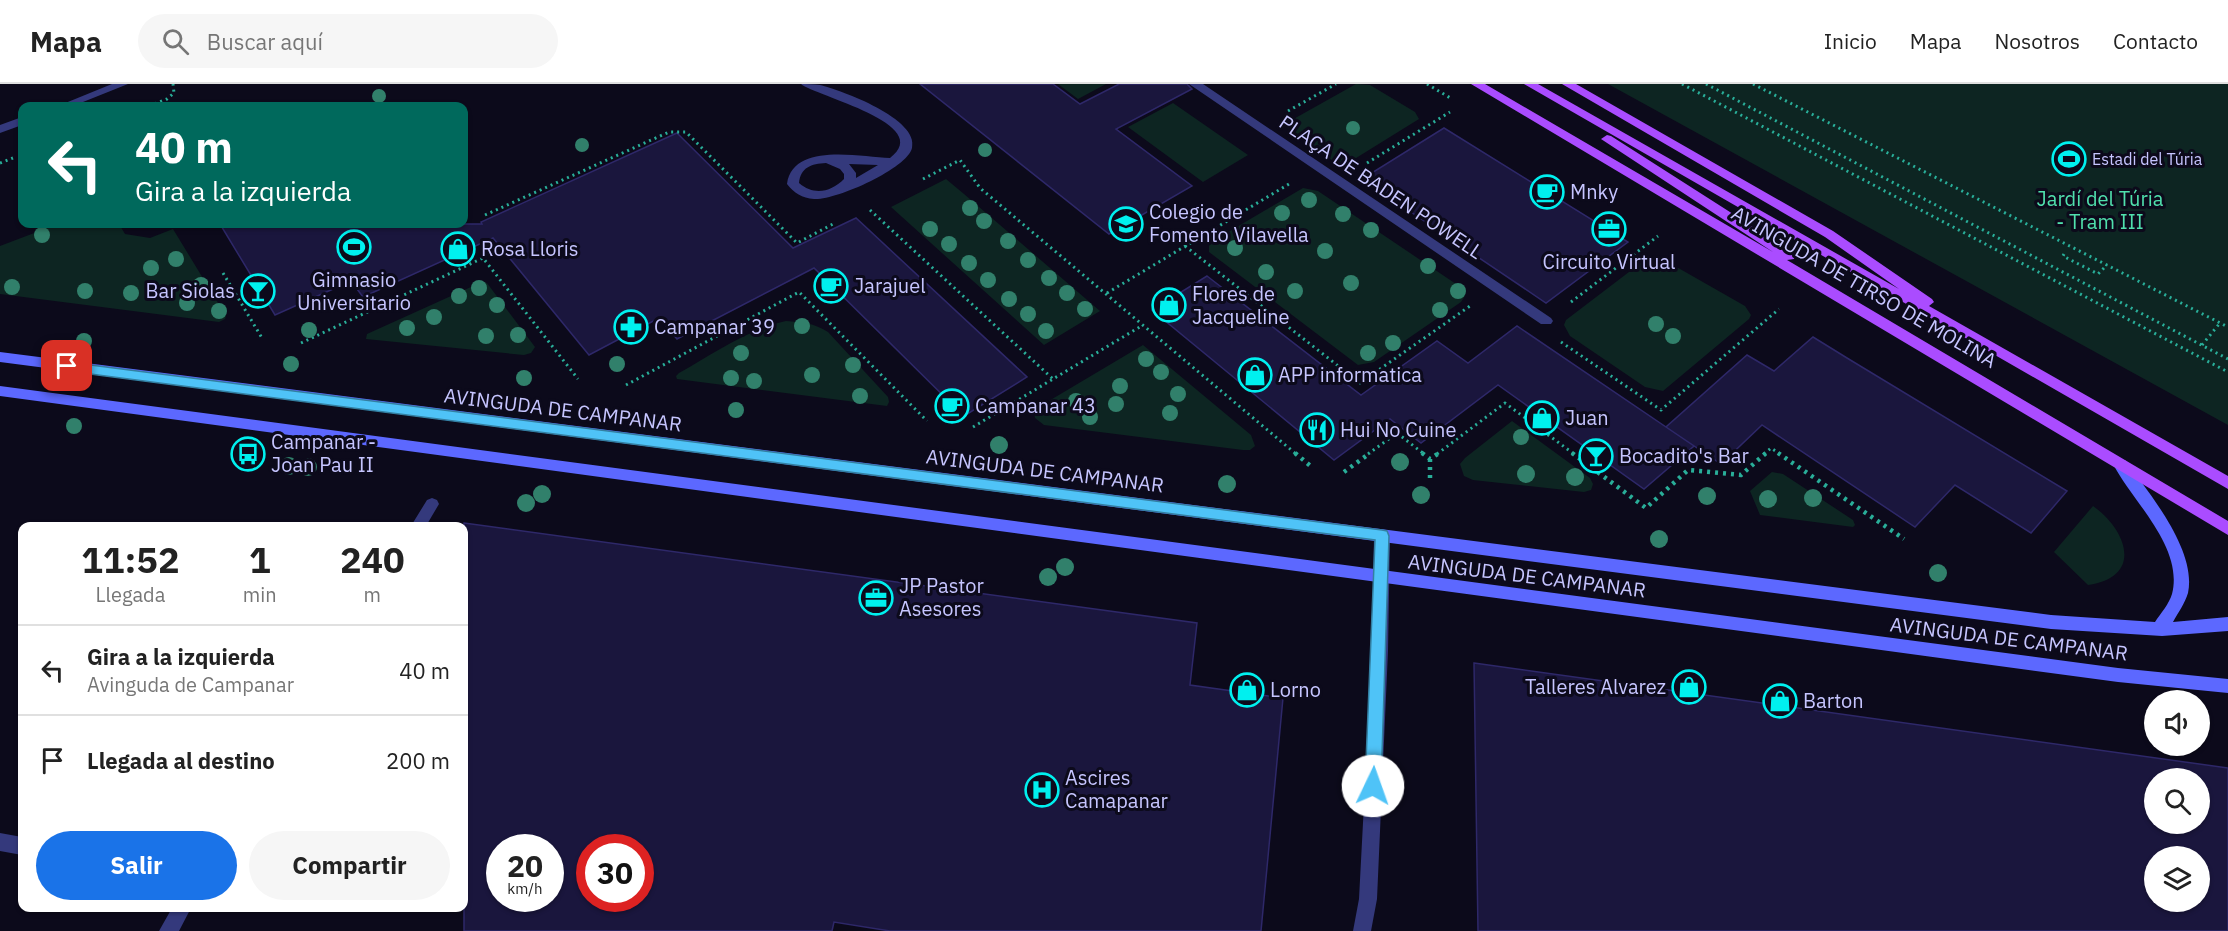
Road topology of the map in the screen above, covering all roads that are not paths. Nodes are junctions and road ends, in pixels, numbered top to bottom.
1 (122, 84) edge
2 (807, 84) edge
3 (1195, 84) edge
4 (1477, 84) edge
5 (1521, 84) edge
6 (1530, 84) edge
7 (1568, 84) edge
8 (75, 102) edge
9 (18, 122) edge
10 (0, 129) edge
11 (825, 159) junction
12 (892, 162) junction
13 (839, 190) junction
14 (1546, 321) road end
15 (0, 357) edge
16 (2013, 362) junction
17 (1960, 367) junction
18 (0, 391) edge
19 (2120, 464) junction
20 (2228, 483) edge
21 (432, 504) dead end
22 (421, 522) edge
23 (2228, 529) edge
24 (1382, 536) junction
25 (1382, 578) junction
26 (2228, 624) edge
27 (2160, 629) junction
28 (2228, 686) edge
29 (0, 842) edge
30 (18, 845) edge
31 (1368, 899) junction
32 (180, 912) edge
33 (168, 931) edge
34 (1362, 931) edge
35 (1372, 931) edge

1 - 8 street
2 - 12 street
3 - 14 street, PLAÇA DE BADEN POWELL
4 - 17 main road, AVINGUDA DE TIRSO DE MOLINA
5 - 17 main road
6 - 16 main road, AVINGUDA DE TIRSO DE MOLINA
7 - 16 main road
9 - 10 street
11 - 12 street
11 - 13 street
11 - 13 street
12 - 13 street
15 - 24 main road, AVINGUDA DE CAMPANAR
16 - 20 main road, AVINGUDA DE TIRSO DE MOLINA
17 - 19 main road, AVINGUDA DE TIRSO DE MOLINA
18 - 25 main road, AVINGUDA DE CAMPANAR
19 - 23 main road, AVINGUDA DE TIRSO DE MOLINA
19 - 27 main road
21 - 22 street
24 - 25 street
24 - 27 main road, AVINGUDA DE CAMPANAR
25 - 28 main road, AVINGUDA DE CAMPANAR
25 - 31 street
26 - 27 main road, AVINGUDA DE CAMPANAR
29 - 30 street
31 - 34 street
31 - 35 street
32 - 33 street

